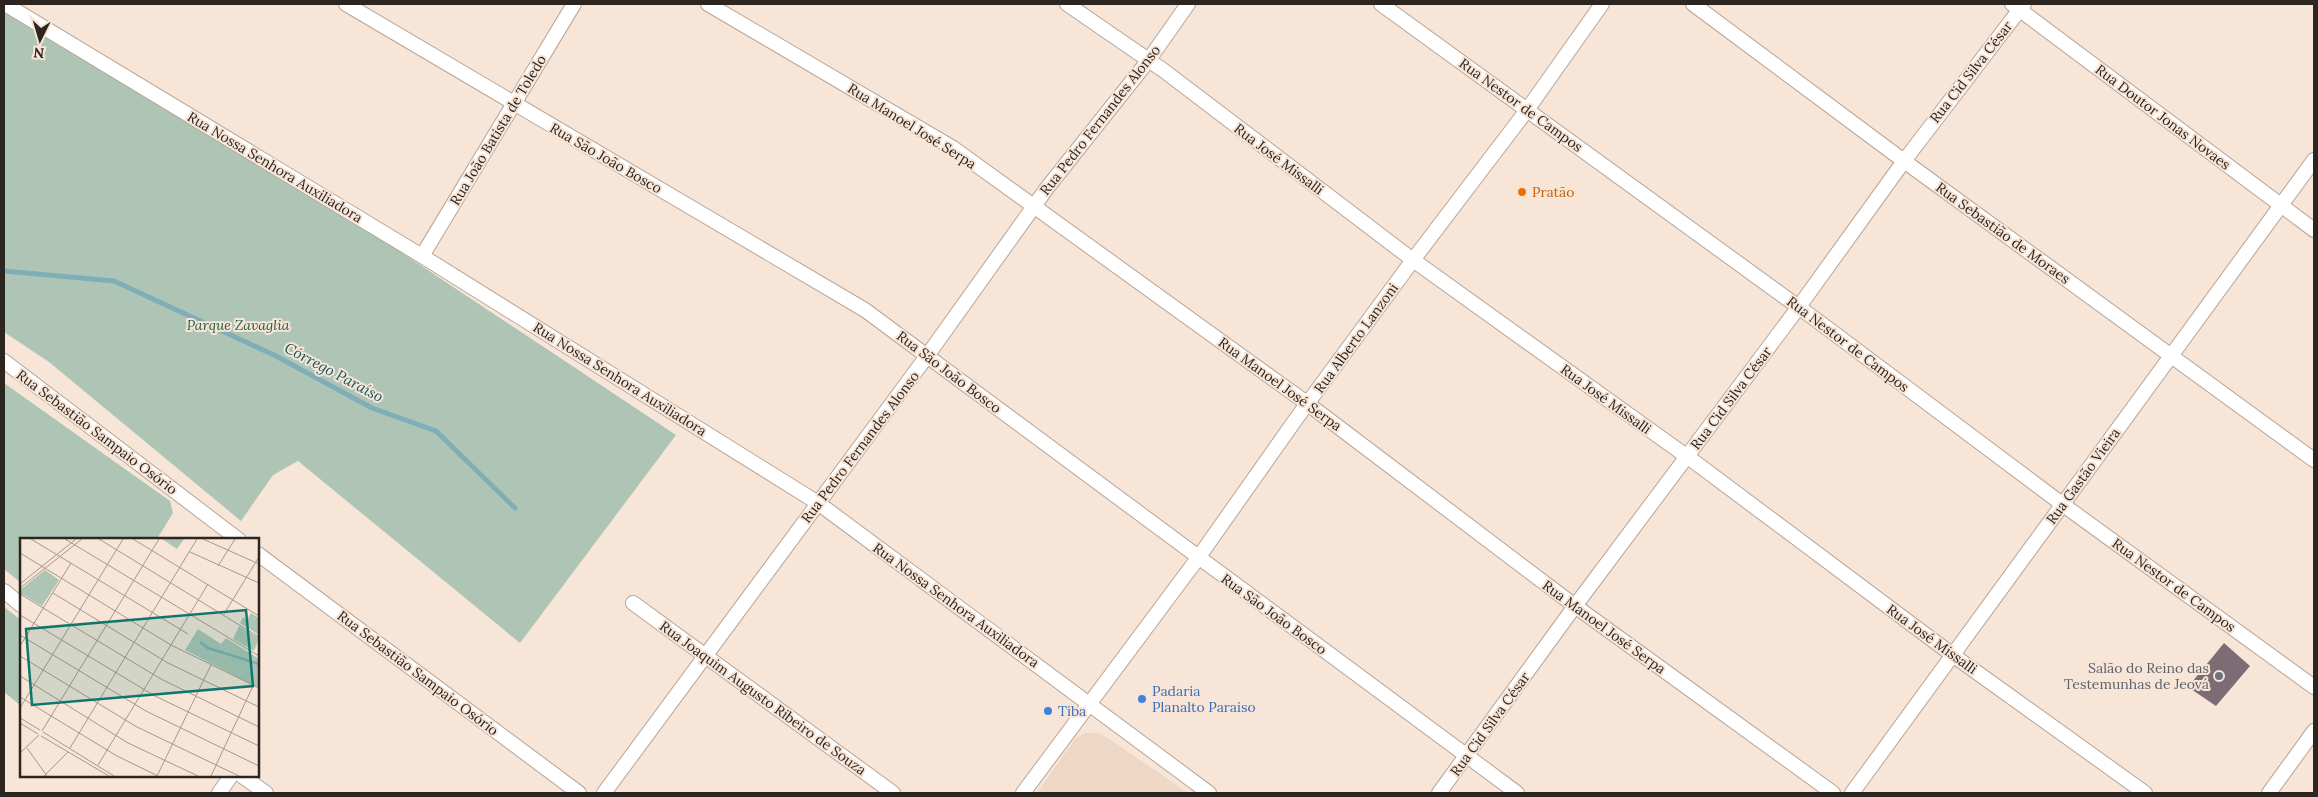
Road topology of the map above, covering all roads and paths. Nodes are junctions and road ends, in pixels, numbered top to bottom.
1 (5, 4) edge
2 (346, 4) edge
3 (574, 4) edge
4 (708, 4) edge
5 (1067, 4) edge
6 (1188, 4) edge
7 (1381, 4) edge
8 (1602, 4) edge
9 (1693, 4) edge
10 (2018, 6) edge
11 (1148, 61) junction
12 (515, 104) junction
13 (1527, 110) junction
14 (2314, 160) edge
15 (1904, 161) junction
16 (2281, 206) junction
17 (1034, 207) junction
18 (2314, 230) edge
19 (422, 256) junction
20 (1413, 260) junction
21 (1798, 308) junction
22 (927, 356) junction
23 (2170, 356) junction
24 (4, 361) edge
25 (1308, 404) junction
26 (1686, 457) junction
27 (2314, 460) edge
28 (818, 503) junction
29 (2062, 504) junction
30 (236, 538) edge
31 (259, 555) edge
32 (1198, 558) junction
33 (4, 592) edge
34 (632, 603) dead end
35 (20, 604) edge
36 (1575, 606) junction
37 (707, 656) junction
38 (1954, 656) junction
39 (2314, 687) edge
40 (1091, 704) junction
41 (2314, 731) edge
42 (1468, 756) junction
43 (230, 777) edge
44 (243, 777) edge
45 (219, 793) edge
46 (266, 793) edge
47 (578, 793) edge
48 (604, 793) edge
49 (893, 793) edge
50 (1023, 793) edge
51 (1209, 793) edge
52 (1439, 793) edge
53 (1517, 793) edge
54 (1832, 793) edge
55 (1852, 793) edge
56 (2145, 793) edge
57 (2269, 793) edge

1 - 19 street, Rua Nossa Senhora Auxiliadora
2 - 12 street, Rua São João Bosco
3 - 12 street, Rua João Batista de Toledo
4 - 17 street, Rua Manoel José Serpa
5 - 11 street, Rua José Missalli
6 - 11 street, Rua Pedro Fernandes Alonso
7 - 13 street, Rua Nestor de Campos
8 - 13 street, Rua Alberto Lanzoni
9 - 15 street, Rua Sebastião de Moraes
10 - 15 street, Rua Cid Silva César
10 - 16 street, Rua Doutor Jonas Novaes
11 - 17 street, Rua Pedro Fernandes Alonso
11 - 20 street, Rua José Missalli
12 - 19 street, Rua João Batista de Toledo
12 - 22 street, Rua São João Bosco
13 - 20 street, Rua Alberto Lanzoni
13 - 21 street, Rua Nestor de Campos
14 - 16 street, Rua Gastão Vieira
15 - 21 street, Rua Cid Silva César
15 - 23 street, Rua Sebastião de Moraes
16 - 18 street, Rua Doutor Jonas Novaes
16 - 23 street, Rua Gastão Vieira
17 - 22 street, Rua Pedro Fernandes Alonso
17 - 25 street, Rua Manoel José Serpa
19 - 28 street, Rua Nossa Senhora Auxiliadora
20 - 25 street, Rua Alberto Lanzoni
20 - 26 street, Rua José Missalli
21 - 26 street, Rua Cid Silva César
21 - 29 street, Rua Nestor de Campos
22 - 28 street, Rua Pedro Fernandes Alonso
22 - 32 street, Rua São João Bosco
23 - 27 street, Rua Sebastião de Moraes
23 - 29 street, Rua Gastão Vieira
24 - 30 street, Rua Sebastião Sampaio Osório
25 - 32 street, Rua Alberto Lanzoni
25 - 36 street, Rua Manoel José Serpa
26 - 36 street, Rua Cid Silva César
26 - 38 street, Rua José Missalli
28 - 37 street, Rua Pedro Fernandes Alonso
28 - 40 street, Rua Nossa Senhora Auxiliadora
29 - 38 street, Rua Gastão Vieira
29 - 39 street, Rua Nestor de Campos
31 - 47 street, Rua Sebastião Sampaio Osório
32 - 40 street, Rua Alberto Lanzoni
32 - 42 street, Rua São João Bosco
33 - 35 street
34 - 37 street, Rua Joaquim Augusto Ribeiro de Souza
36 - 42 street, Rua Cid Silva César
36 - 54 street, Rua Manoel José Serpa
37 - 48 street, Rua Pedro Fernandes Alonso
37 - 49 street, Rua Joaquim Augusto Ribeiro de Souza
38 - 55 street, Rua Gastão Vieira
38 - 56 street, Rua José Missalli
40 - 50 street, Rua Alberto Lanzoni
40 - 51 street, Rua Nossa Senhora Auxiliadora
41 - 57 street
42 - 52 street, Rua Cid Silva César
42 - 53 street, Rua São João Bosco
43 - 45 street
44 - 46 street

